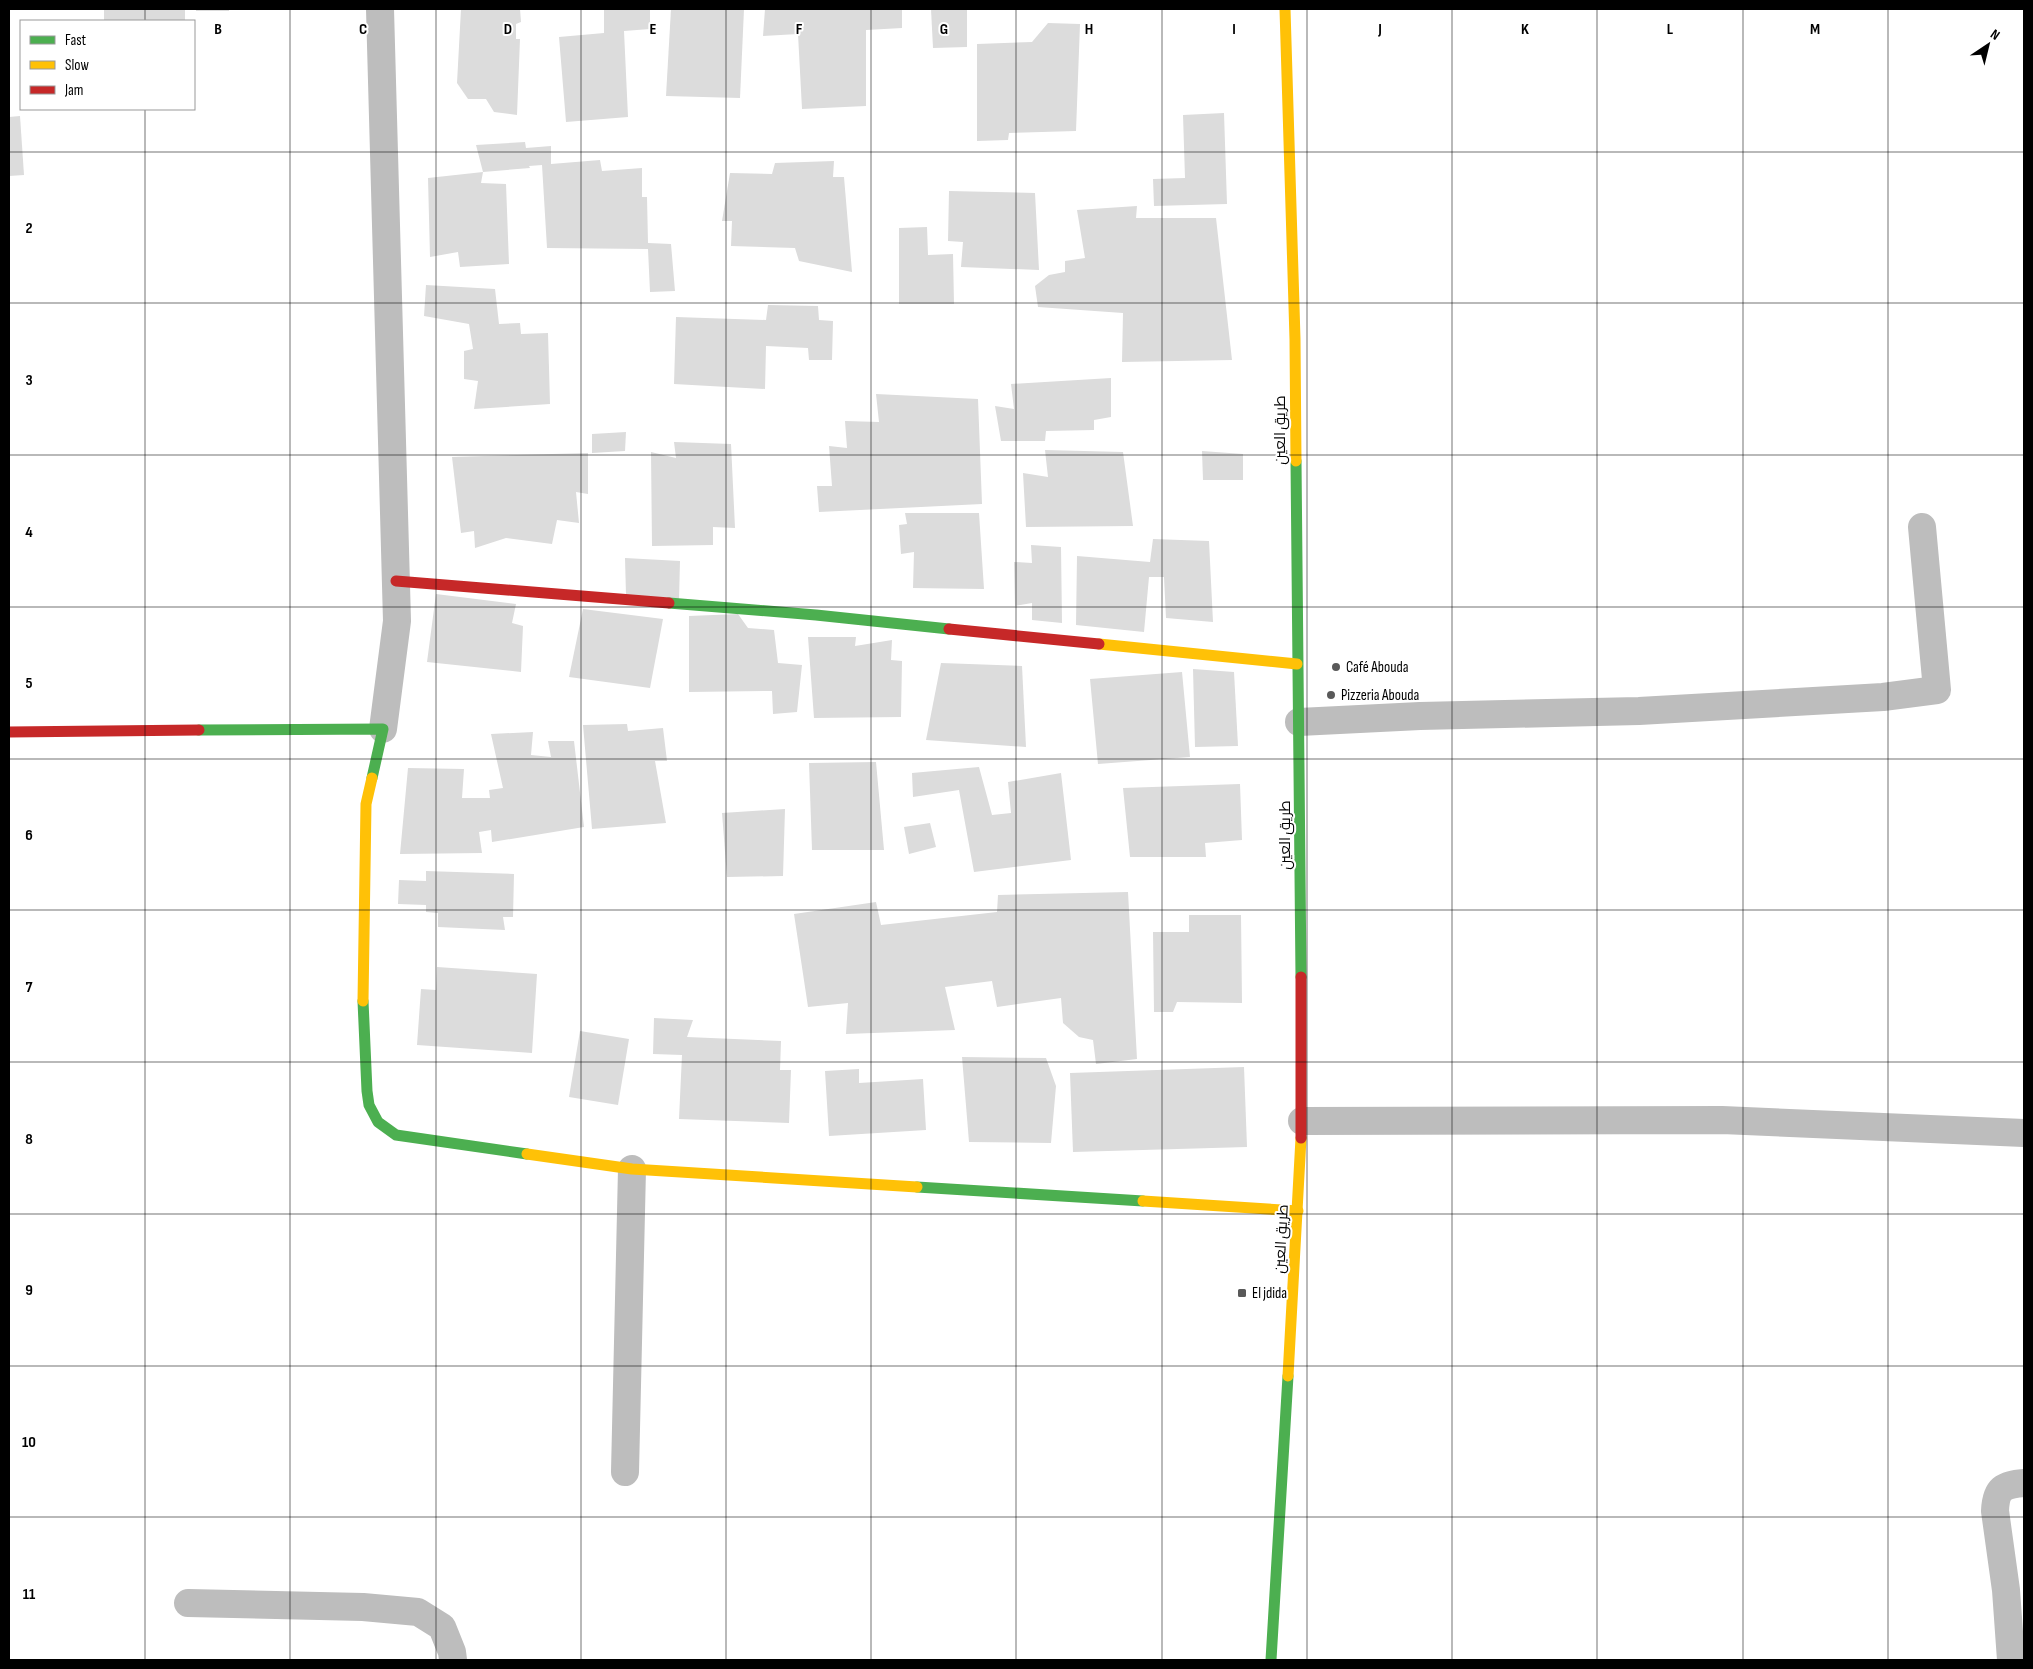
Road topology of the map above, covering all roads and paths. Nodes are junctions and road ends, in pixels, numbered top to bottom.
1 (380, 9) edge
2 (1285, 9) edge
3 (1922, 527) dead end
4 (396, 581) junction
5 (1297, 664) junction
6 (1299, 722) junction
7 (383, 729) junction
8 (9, 732) edge
9 (1302, 1121) junction
10 (2024, 1133) edge
11 (632, 1169) junction
12 (1298, 1211) junction
13 (625, 1472) dead end
14 (2024, 1483) edge
15 (188, 1603) dead end
16 (453, 1660) edge
17 (1271, 1660) edge
18 (2011, 1660) edge

1 - 4 street
2 - 5 street, طريق العين
3 - 6 street
4 - 5 street
4 - 7 street
5 - 6 street, طريق العين
6 - 9 street, طريق العين
7 - 8 street
7 - 11 street
9 - 10 street
9 - 12 street, طريق العين
11 - 12 street
11 - 13 street
12 - 17 street, طريق العين
14 - 18 street
15 - 16 street

